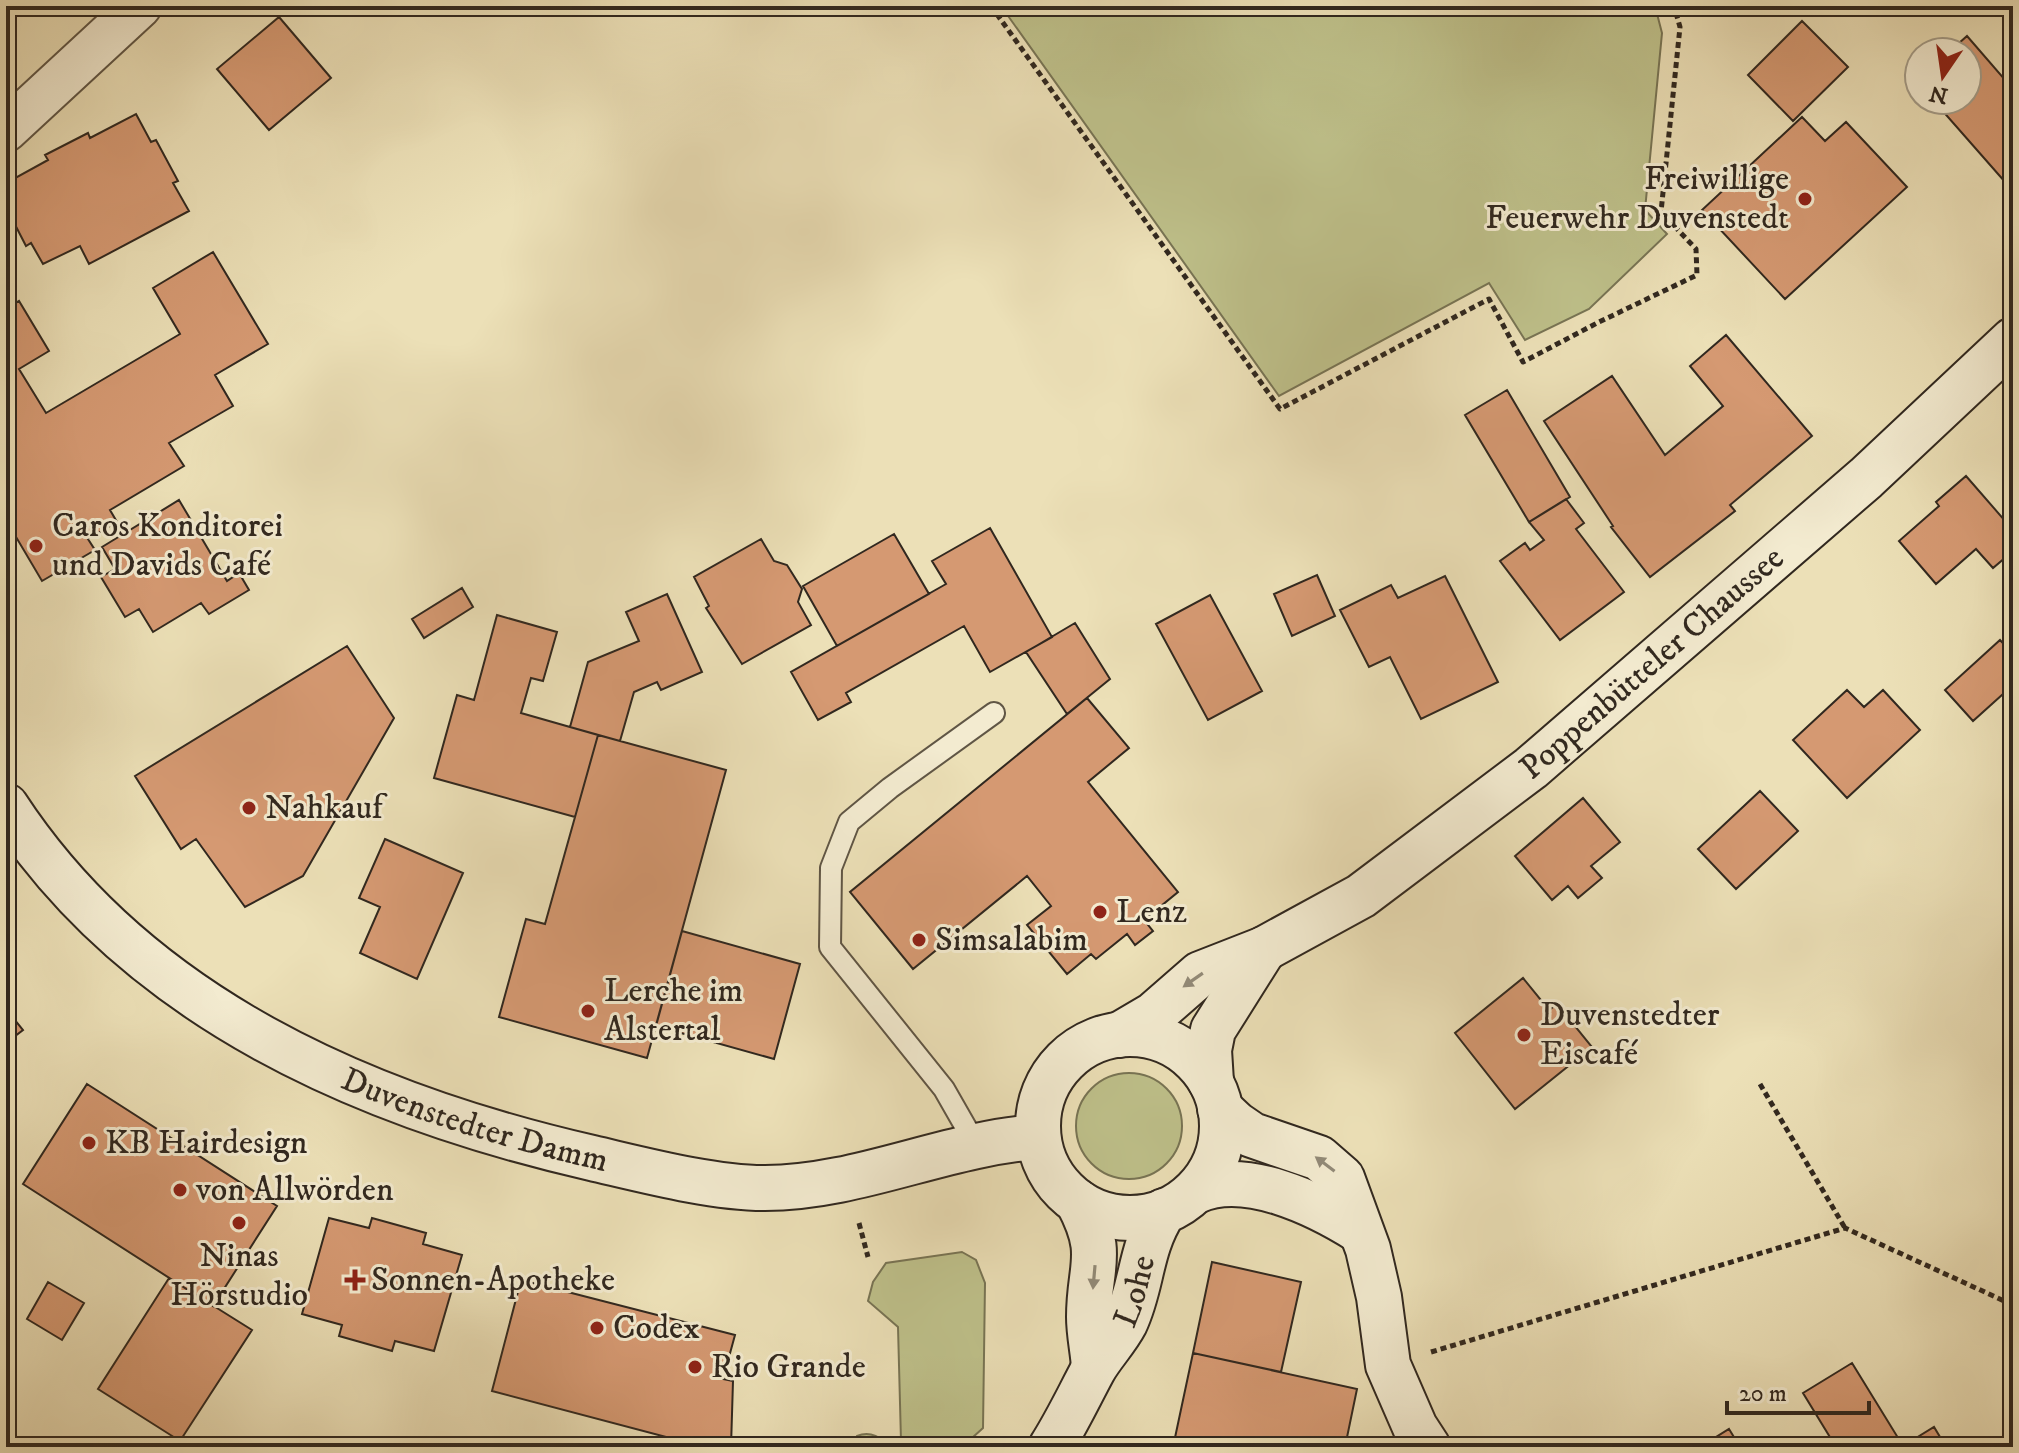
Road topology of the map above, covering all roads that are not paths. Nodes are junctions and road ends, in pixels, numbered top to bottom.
1 (140, 6) edge
2 (6, 130) edge
3 (2013, 340) edge
4 (994, 713) dead end
5 (6, 806) edge
6 (1264, 949) junction
7 (1119, 1035) junction
8 (1216, 1095) junction
9 (1038, 1137) junction
10 (976, 1145) junction
11 (1180, 1201) junction
12 (1078, 1202) junction
13 (1360, 1231) junction
14 (1094, 1367) junction
15 (1051, 1447) edge
16 (1428, 1447) edge

1 - 2 street
3 - 6 main road, Poppenbütteler Chaussee
4 - 10 lane
5 - 10 main road, Duvenstedter Damm
6 -> 7 main road, Poppenbütteler Chaussee
6 - 8 main road, Poppenbütteler Chaussee
7 - 8 main road
7 - 9 main road
8 - 11 main road
13 -> 8 main road
9 - 10 main road, Duvenstedter Damm
9 - 12 main road
11 - 12 main road
11 - 13 main road
11 - 14 main road, Lohe
12 -> 14 main road, Lohe
13 - 16 main road
14 - 15 main road, Lohe

